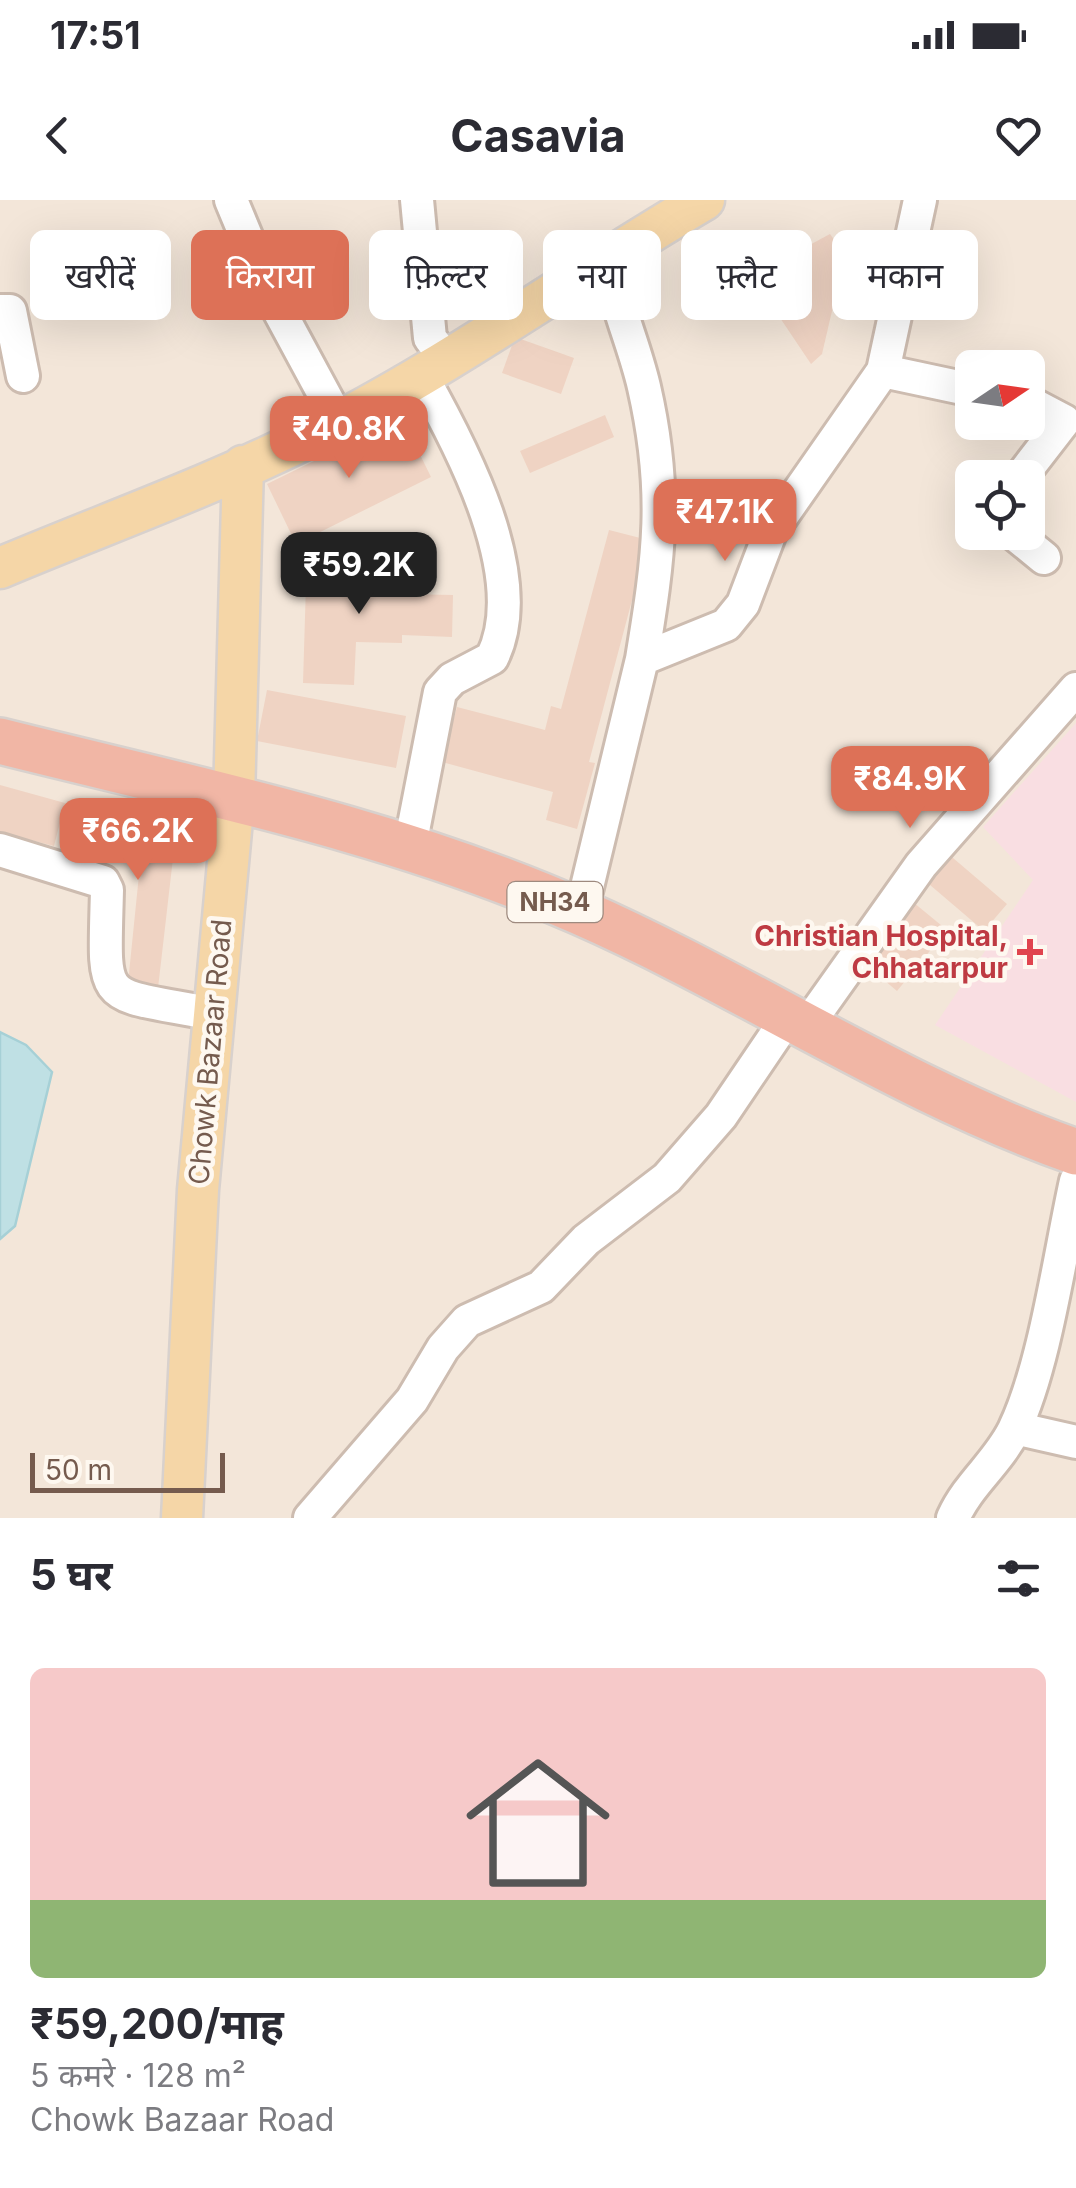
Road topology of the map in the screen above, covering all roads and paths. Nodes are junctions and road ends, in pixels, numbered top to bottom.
1 (231, 200) edge
2 (417, 200) edge
3 (652, 200) edge
4 (704, 200) edge
5 (920, 200) edge
6 (652, 230) edge
7 (543, 293) edge
8 (0, 311) edge
9 (621, 320) edge
10 (433, 357) junction
11 (883, 371) junction
12 (22, 376) dead end
13 (955, 386) edge
14 (333, 411) junction
15 (1045, 411) edge
16 (1034, 460) edge
17 (243, 466) junction
18 (0, 538) edge
19 (1034, 550) edge
20 (1044, 558) dead end
21 (0, 568) edge
22 (642, 660) junction
23 (1076, 689) edge
24 (0, 741) edge
25 (234, 798) junction
26 (410, 846) junction
27 (0, 850) edge
28 (581, 912) junction
29 (212, 1014) junction
30 (799, 1019) junction
31 (1076, 1152) edge
32 (1076, 1181) edge
33 (1015, 1428) junction
34 (1076, 1442) edge
35 (182, 1518) edge
36 (310, 1518) edge
37 (953, 1518) edge

1 - 14 street
2 - 10 street
3 - 10 main road
4 - 6 main road
5 - 11 street
7 - 10 main road
8 - 12 street
9 - 22 street
10 - 14 main road
10 - 26 street
11 - 13 street
11 - 22 street
14 - 17 main road
14 - 18 main road
15 - 16 street
17 - 21 main road
17 - 25 main road, Chowk Bazaar Road
19 - 20 street
22 - 28 street
23 - 30 street
24 - 25 highway, NH34
25 - 26 highway, NH34
25 - 29 main road, Chowk Bazaar Road
26 - 28 highway, NH34
27 - 29 street
28 - 30 highway, NH34
29 - 35 main road, Chowk Bazaar Road
30 - 31 highway, NH34
30 - 36 street
32 - 33 street
33 - 34 street
33 - 37 street

